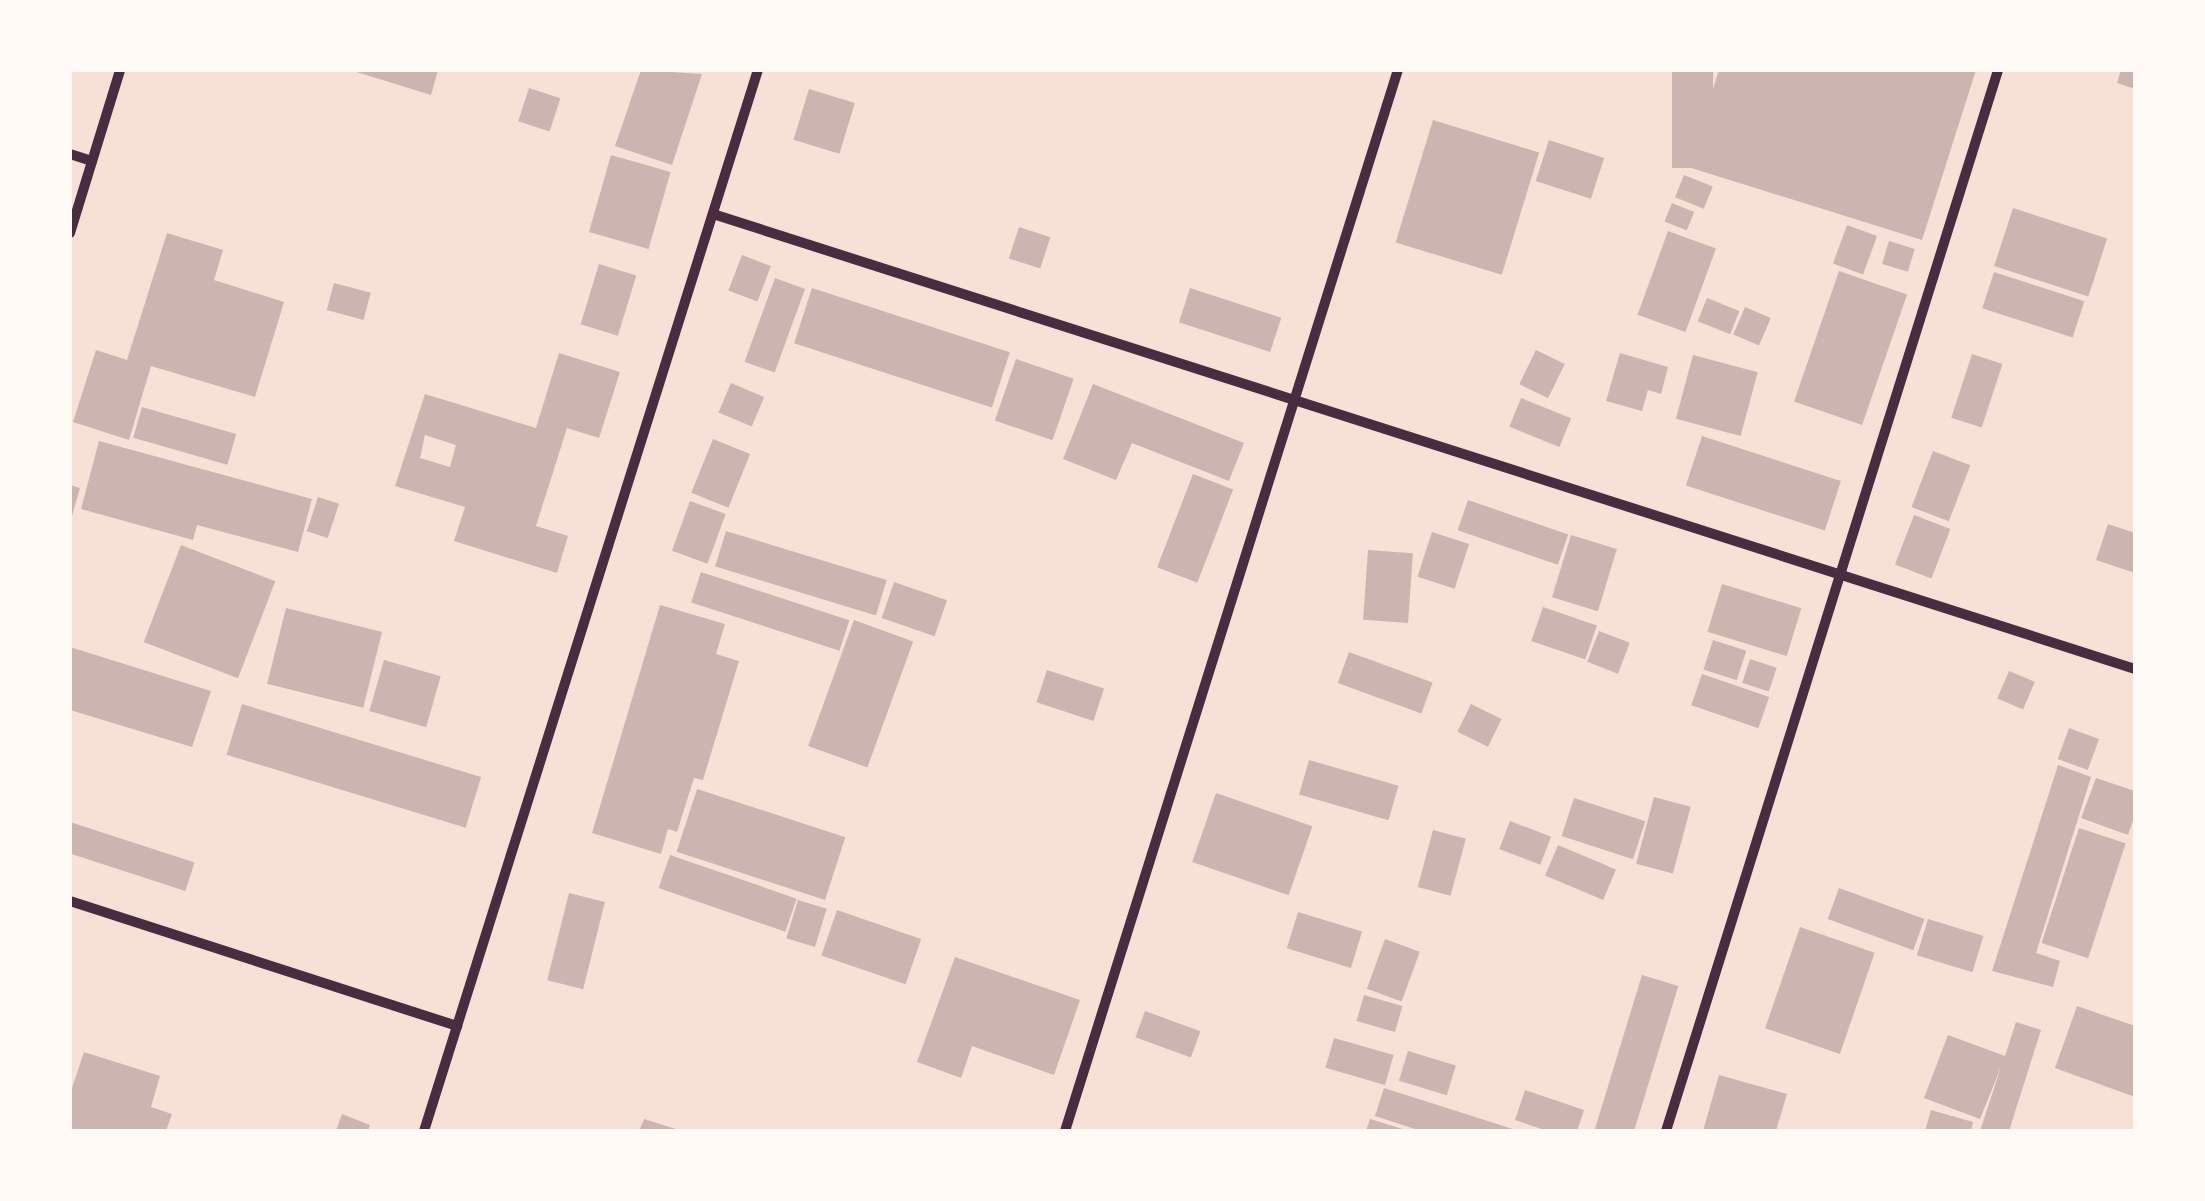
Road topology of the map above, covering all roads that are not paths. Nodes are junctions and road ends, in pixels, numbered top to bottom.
1 (120, 70) edge
2 (758, 70) edge
3 (1398, 70) edge
4 (1998, 70) edge
5 (70, 154) edge
6 (92, 161) junction
7 (712, 214) junction
8 (70, 233) edge
9 (1294, 400) junction
10 (1840, 575) junction
11 (2135, 670) edge
12 (70, 901) edge
13 (457, 1026) junction
14 (424, 1131) edge
15 (1064, 1131) edge
16 (1666, 1131) edge

1 - 6 street
2 - 7 street
3 - 9 street
4 - 10 street
5 - 6 street
6 - 8 street
7 - 9 street
7 - 13 street
9 - 10 street
9 - 15 street
10 - 11 street
10 - 16 street
12 - 13 street
13 - 14 street

